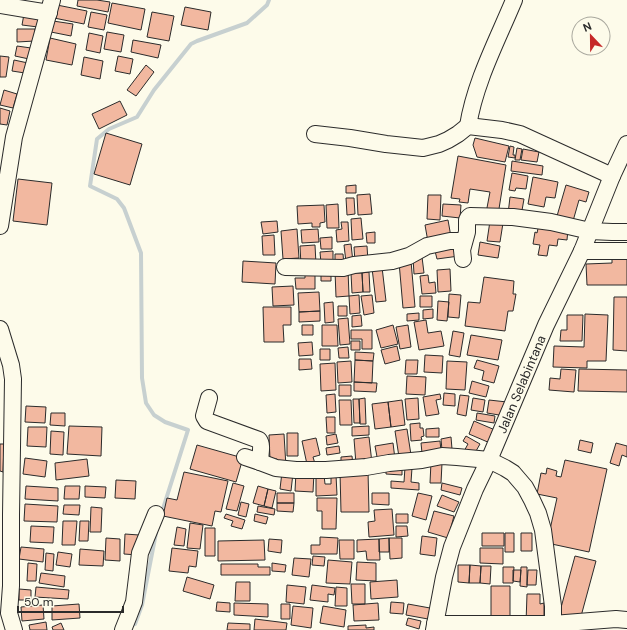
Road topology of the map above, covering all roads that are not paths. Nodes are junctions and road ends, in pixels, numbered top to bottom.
1 (514, 0) edge
2 (0, 5) edge
3 (50, 7) edge
4 (468, 126) junction
5 (315, 134) dead end
6 (627, 144) edge
7 (612, 176) junction
8 (0, 226) edge
9 (590, 231) junction
10 (627, 232) edge
11 (464, 241) junction
12 (582, 251) junction
13 (627, 251) edge
14 (463, 259) dead end
15 (285, 266) dead end
16 (0, 329) edge
17 (209, 398) dead end
18 (245, 457) dead end
19 (489, 460) junction
20 (260, 462) junction
21 (156, 514) dead end
22 (4, 613) edge
23 (627, 620) edge
24 (435, 627) edge
25 (553, 627) edge
26 (14, 630) edge
27 (122, 630) edge

1 - 4 street
2 - 3 street
3 - 8 street
4 - 5 street
4 - 7 street
6 - 7 street, Jalan Selabintana
7 - 9 street, Jalan Selabintana
9 - 10 street
9 - 11 street
9 - 12 street, Jalan Selabintana
11 - 14 street
11 - 15 street
12 - 13 street
12 - 19 street, Jalan Selabintana
16 - 22 street
17 - 20 street
18 - 20 street
19 - 20 street
19 - 24 street, Jalan Selabintana
19 - 25 street
21 - 27 street
22 - 26 street
23 - 25 street
24 - 25 street

